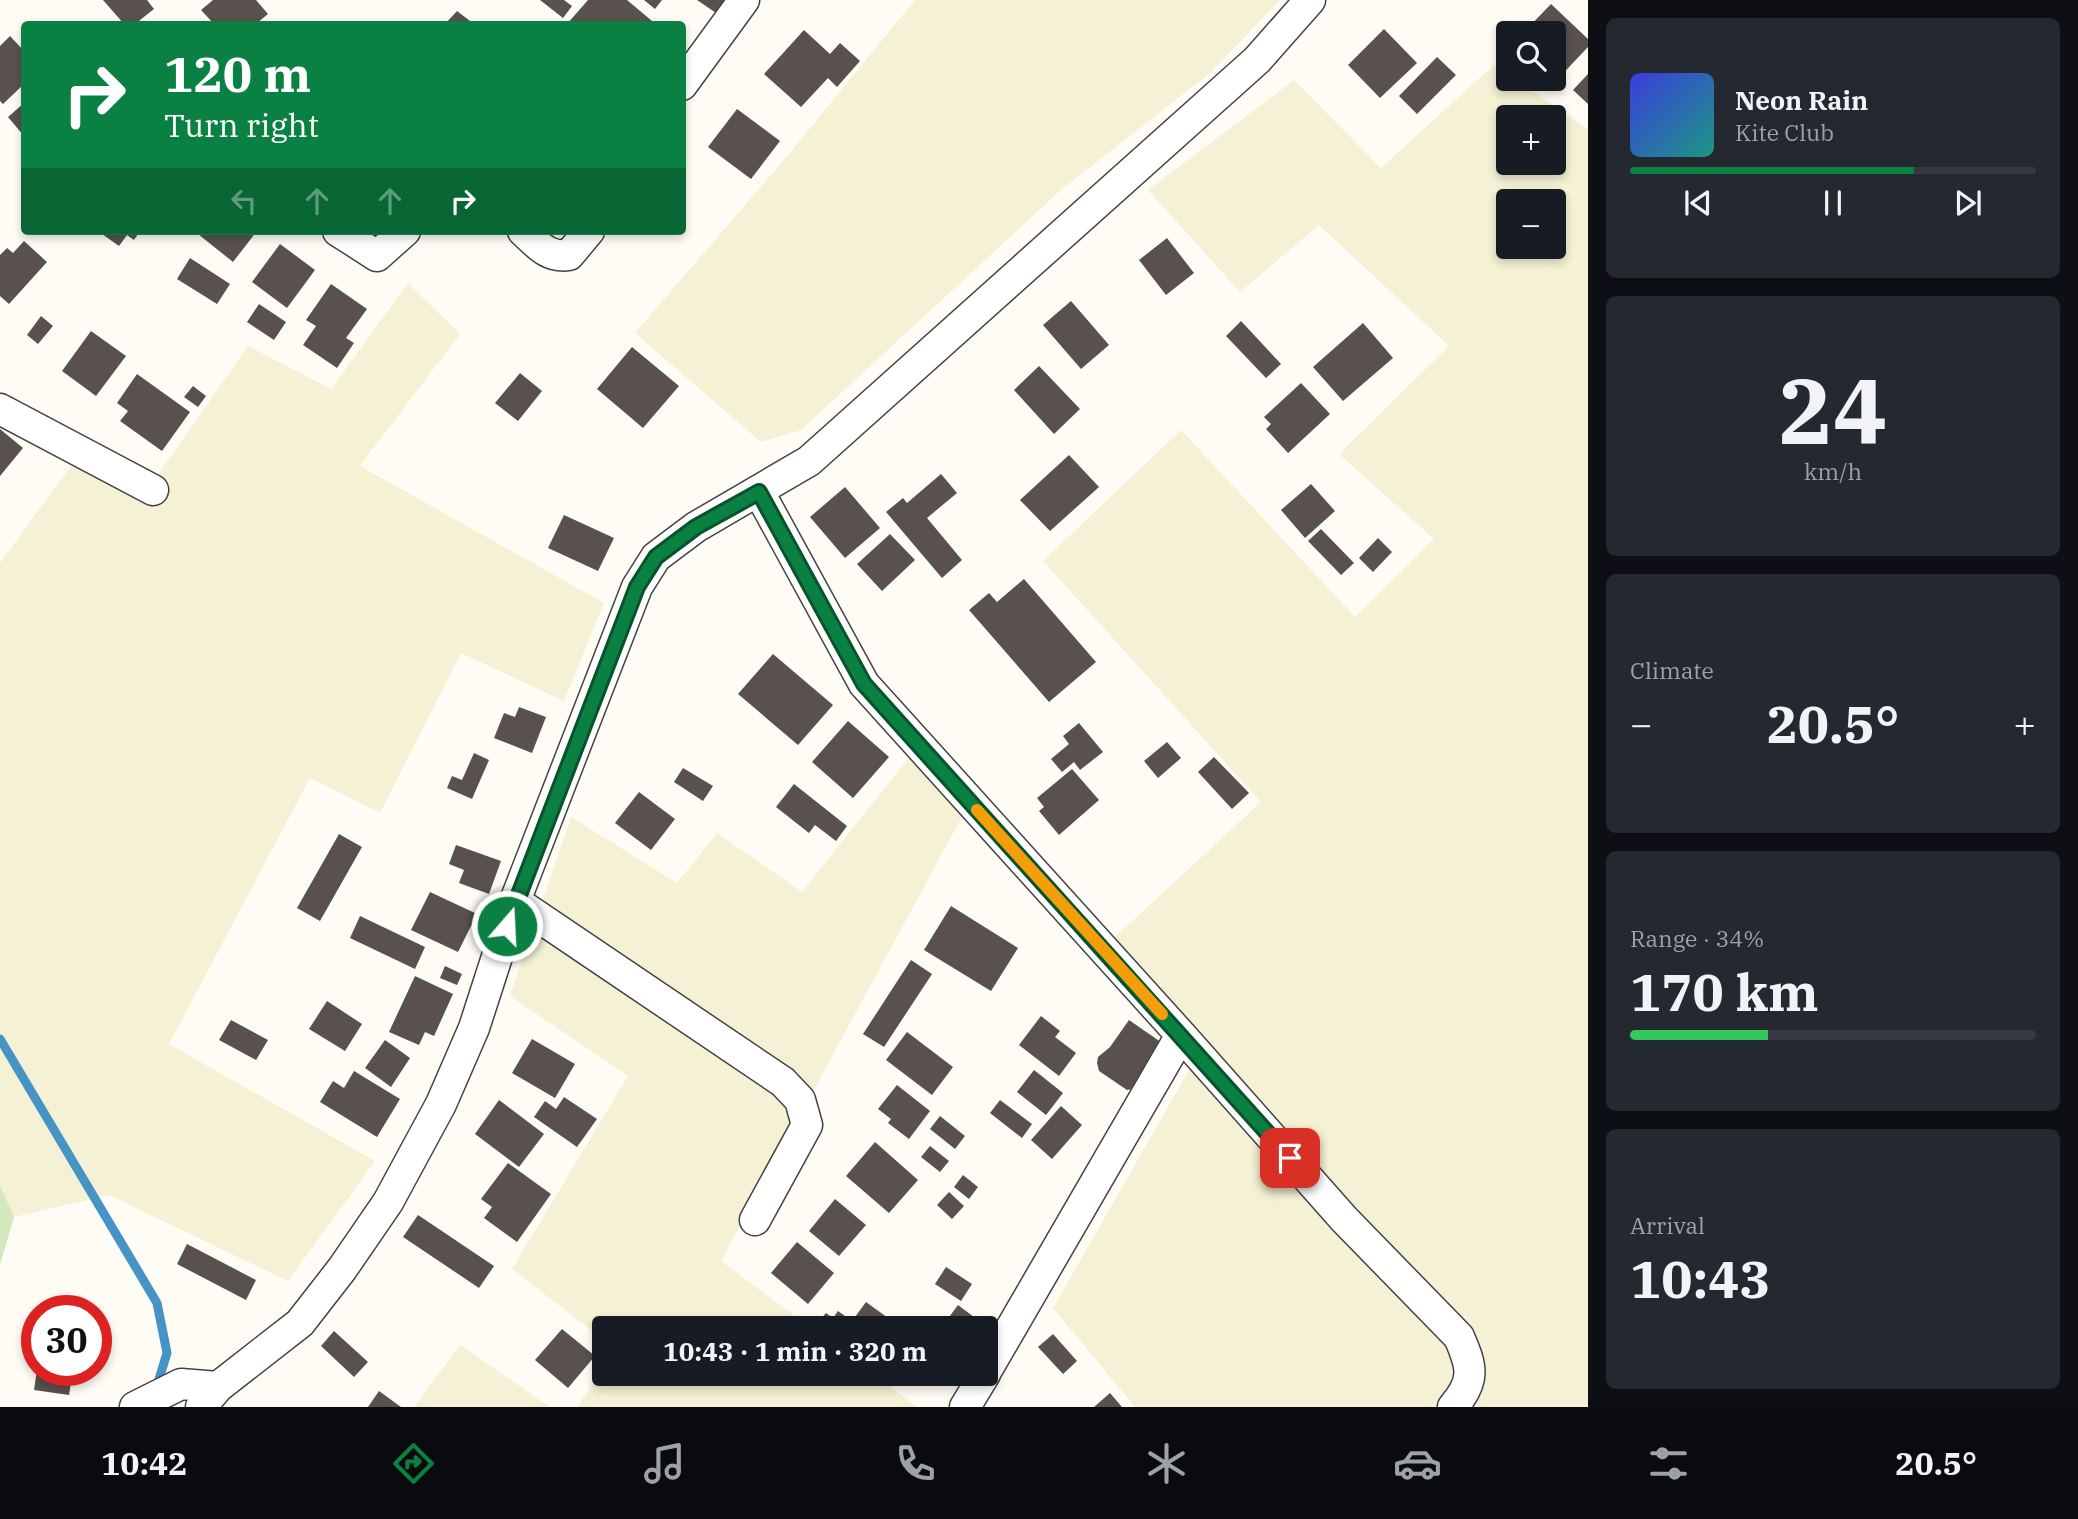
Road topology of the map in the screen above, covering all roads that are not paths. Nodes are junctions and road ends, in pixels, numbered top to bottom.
1 (744, 0) edge
2 (1310, 0) edge
3 (686, 80) edge
4 (344, 235) edge
5 (401, 235) edge
6 (527, 235) edge
7 (586, 235) edge
8 (0, 409) edge
9 (153, 490) dead end
10 (759, 492) junction
11 (515, 901) junction
12 (1181, 1035) junction
13 (755, 1220) dead end
14 (998, 1351) edge
15 (977, 1386) edge
16 (209, 1397) edge
17 (136, 1407) edge
18 (965, 1407) edge
19 (1453, 1407) edge

1 - 3 street
2 - 10 street
4 - 5 street
6 - 7 street
8 - 9 street
10 - 11 street
10 - 12 street
11 - 13 street
11 - 16 street
12 - 14 street
12 - 19 street
15 - 18 street
16 - 17 street

